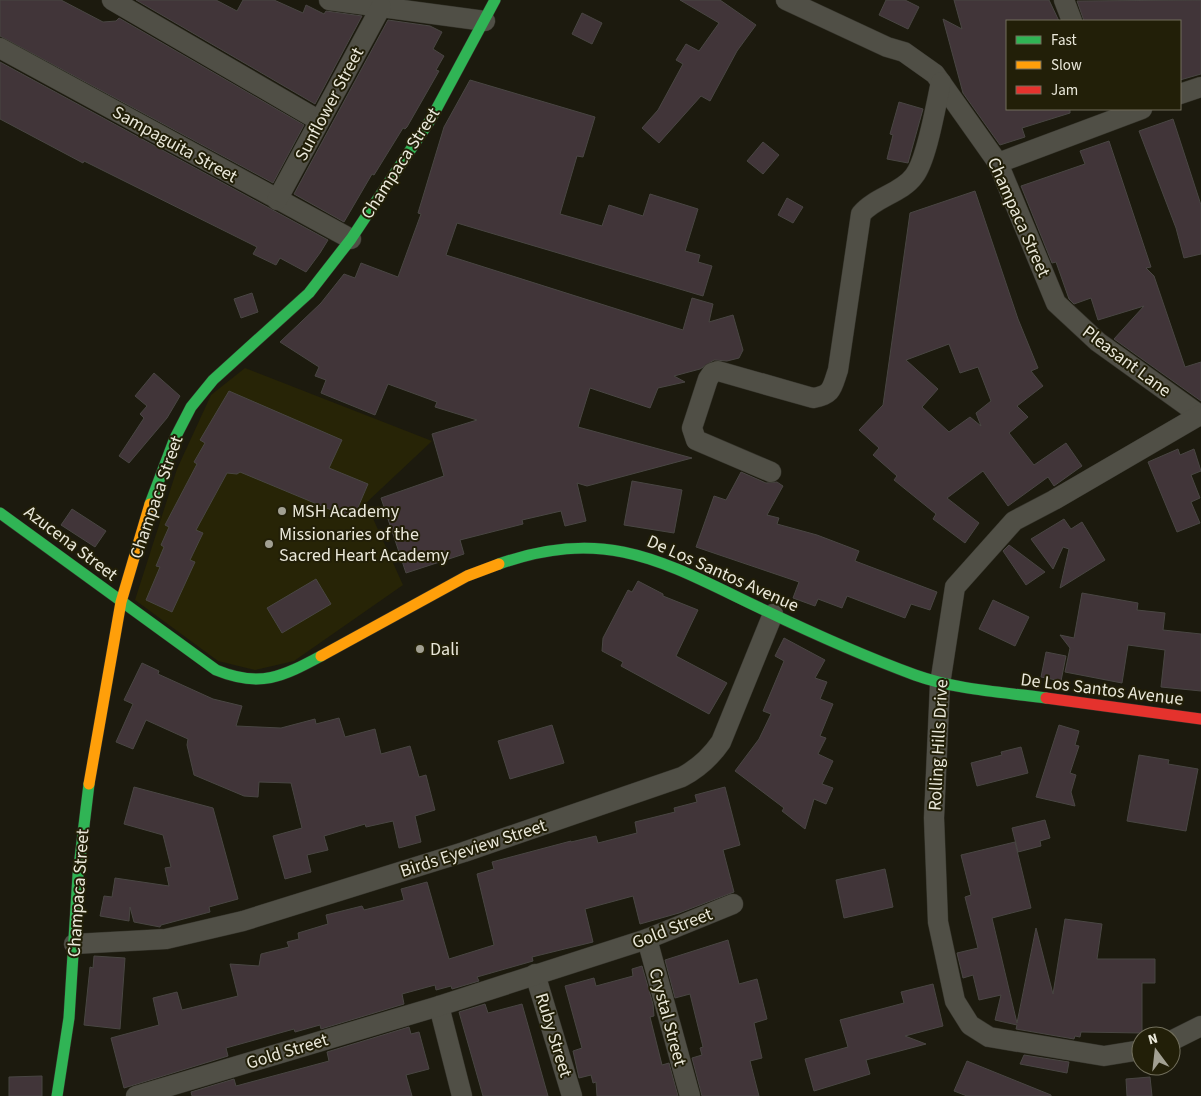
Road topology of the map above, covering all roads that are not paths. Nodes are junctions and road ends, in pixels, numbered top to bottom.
1 (112, 0) edge
2 (329, 0) edge
3 (496, 0) edge
4 (786, 0) edge
5 (1064, 0) edge
6 (381, 7) junction
7 (1072, 20) edge
8 (486, 21) junction
9 (0, 48) edge
10 (941, 82) junction
11 (1201, 87) edge
12 (1181, 94) edge
13 (1136, 110) edge
14 (1099, 116) edge
15 (318, 120) junction
16 (998, 163) junction
17 (277, 200) junction
18 (351, 239) junction
19 (1056, 303) joint
20 (1201, 415) edge
21 (772, 472) dead end
22 (0, 512) edge
23 (121, 602) junction
24 (773, 614) junction
25 (940, 684) junction
26 (1201, 719) edge
27 (733, 904) dead end
28 (647, 939) junction
29 (74, 944) junction
30 (535, 974) junction
31 (438, 1006) junction
32 (1201, 1026) edge
33 (1181, 1036) edge
34 (1131, 1052) edge
35 (57, 1096) edge
36 (136, 1096) edge
37 (462, 1096) edge
38 (572, 1096) edge
39 (690, 1096) edge

1 - 15 street
2 - 6 street
3 - 8 street, Champaca Street
4 - 10 street, Champaca Street
5 - 7 street
6 - 8 street
6 - 15 street, Sunflower Street
8 - 18 street, Champaca Street
9 - 17 street, Sampaguita Street
10 - 16 street, Champaca Street
10 - 21 street
11 - 12 street
13 - 14 street
14 - 16 street
15 - 17 street, Sunflower Street
16 - 19 street, Champaca Street
17 - 18 street, Sampaguita Street
18 - 23 street, Champaca Street
19 - 20 street, Pleasant Lane
20 - 25 street, Rolling Hills Drive
22 - 23 street, Azucena Street
23 - 24 street, De Los Santos Avenue
23 - 29 street, Champaca Street
24 - 25 street, De Los Santos Avenue
24 - 29 street, Birds Eyeview Street
25 - 26 street, De Los Santos Avenue
25 - 34 street, Rolling Hills Drive
27 - 28 street, Gold Street
28 - 30 street, Gold Street
28 - 39 street, Crystal Street
29 - 35 street, Champaca Street
30 - 31 street, Gold Street
30 - 38 street, Ruby Street
31 - 36 street, Gold Street
31 - 37 street
32 - 33 street

